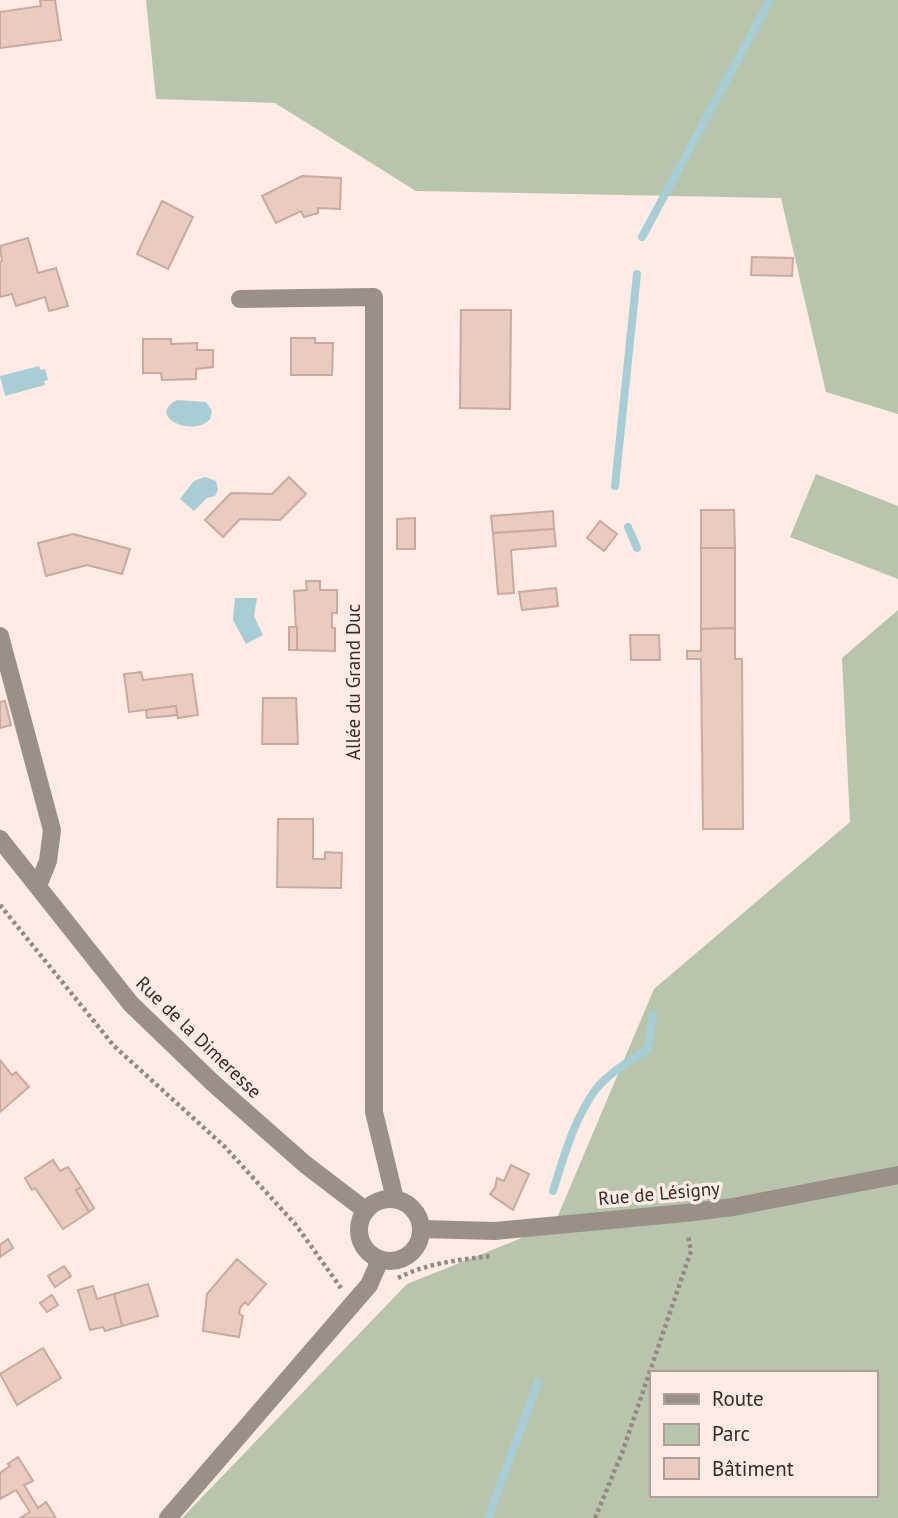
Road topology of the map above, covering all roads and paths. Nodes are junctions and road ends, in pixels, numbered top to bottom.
1 (240, 299) dead end
2 (0, 636) edge
3 (0, 839) edge
4 (38, 886) junction
5 (0, 905) edge
6 (898, 1175) edge
7 (395, 1199) junction
8 (365, 1210) junction
9 (685, 1213) junction
10 (422, 1229) junction
11 (380, 1260) junction
12 (352, 1304) junction
13 (650, 1371) edge
14 (650, 1371) edge
15 (168, 1518) edge
16 (596, 1518) edge

1 - 7 street, Allée du Grand Duc
2 - 4 street
3 - 4 street, Rue de la Dimeresse
4 - 8 street, Rue de la Dimeresse
5 - 12 path
6 - 9 street, Rue de Lésigny
7 - 8 street
7 - 10 street
8 - 11 street
9 - 10 street, Rue de Lésigny
9 - 13 path
10 - 11 street
11 - 12 street
12 - 15 street
14 - 16 path

